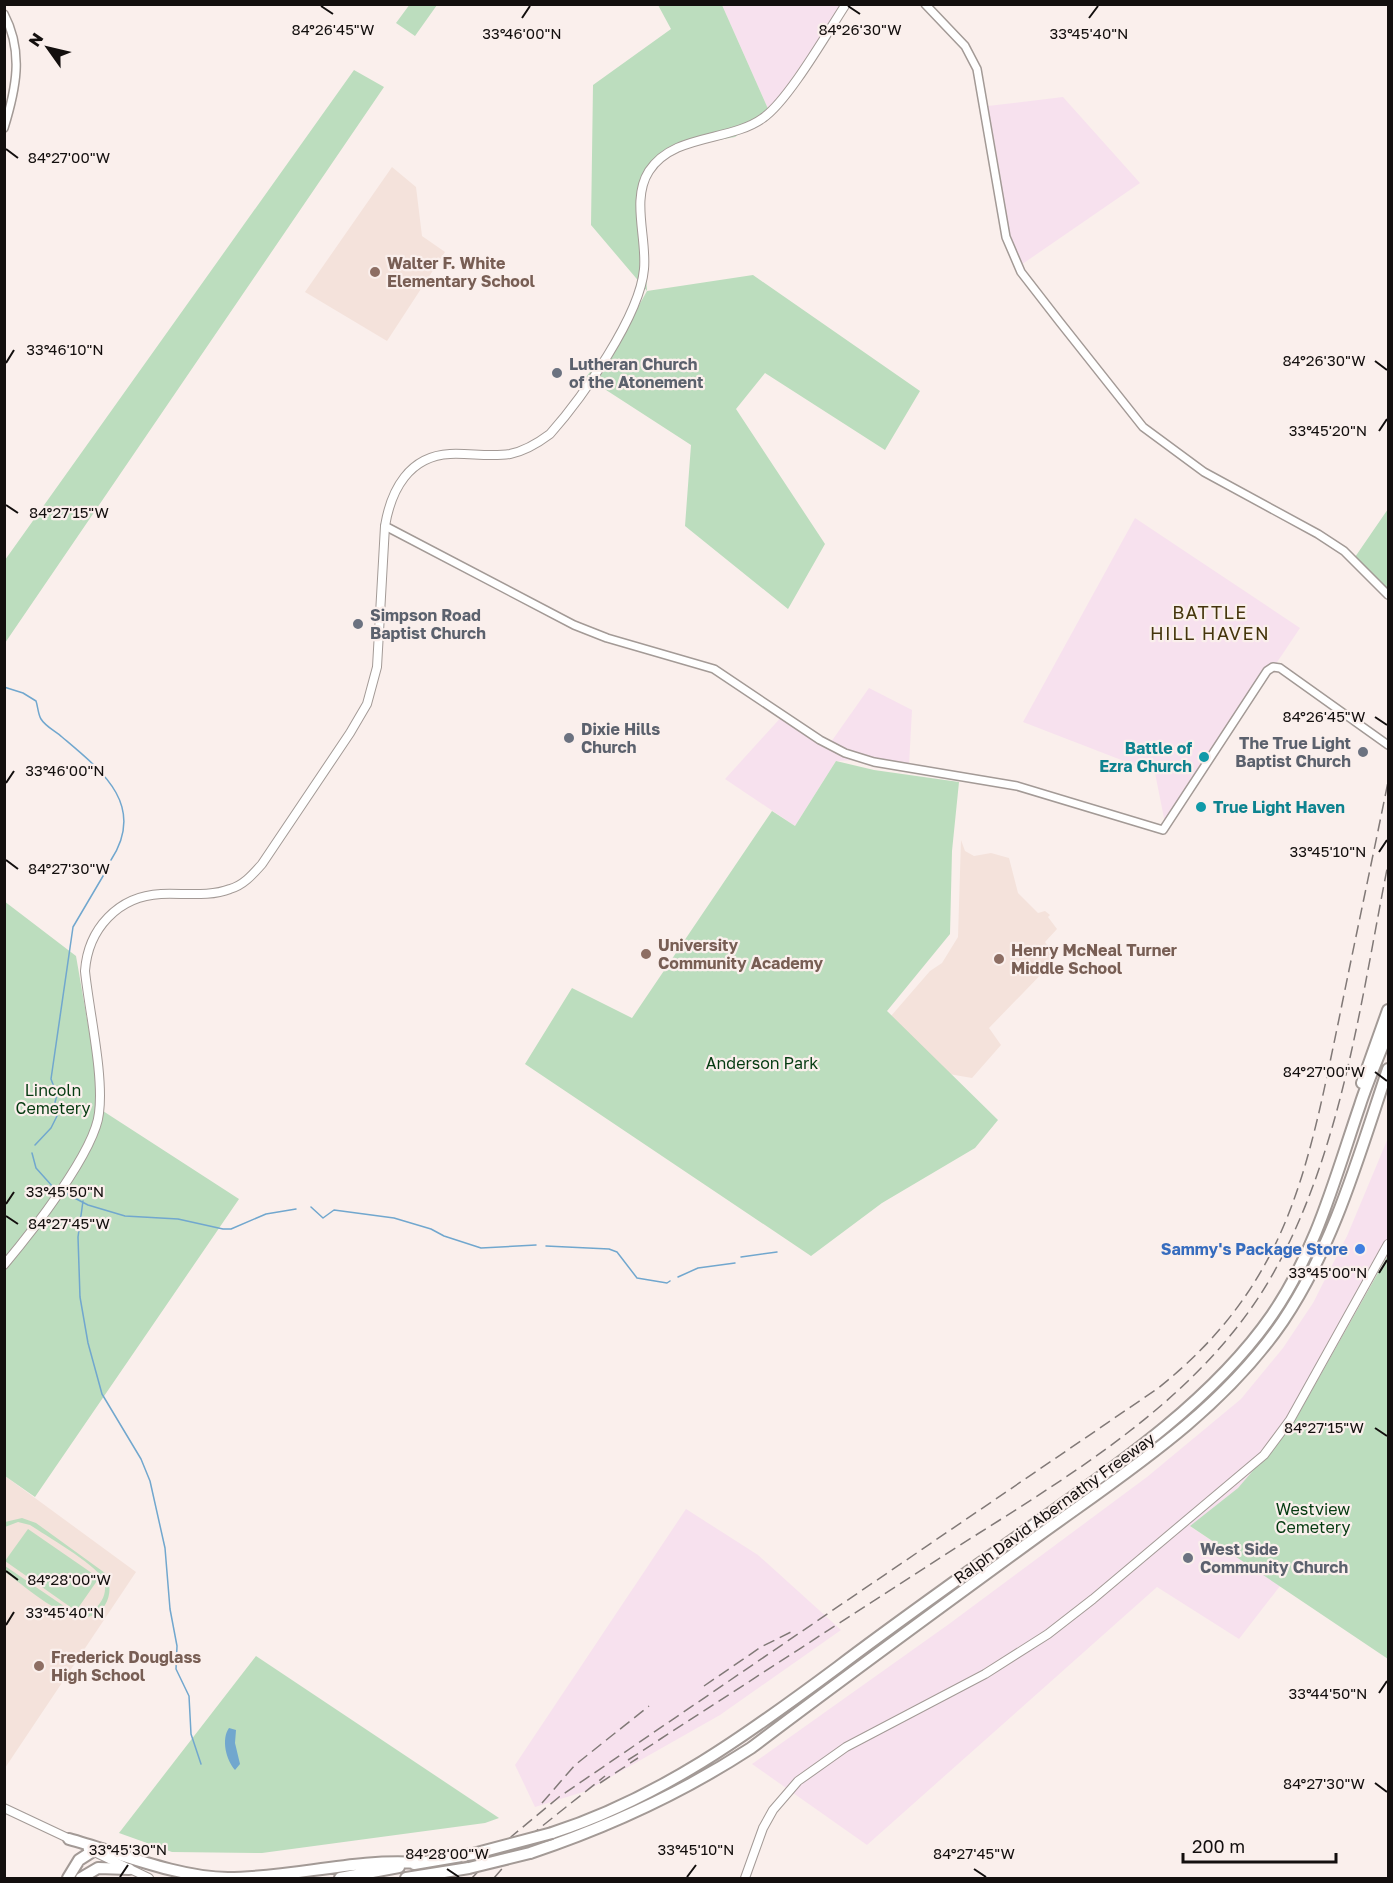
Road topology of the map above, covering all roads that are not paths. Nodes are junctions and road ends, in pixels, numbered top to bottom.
1 (846, 4) edge
2 (925, 4) edge
3 (4, 14) edge
4 (4, 128) edge
5 (384, 526) junction
6 (1389, 595) edge
7 (1386, 743) edge
8 (1389, 1010) edge
9 (1389, 1032) edge
10 (1389, 1069) edge
11 (1360, 1103) junction
12 (1389, 1244) edge
13 (4, 1265) edge
14 (4, 1808) edge
15 (72, 1840) junction
16 (93, 1851) junction
17 (79, 1860) junction
18 (419, 1863) junction
19 (129, 1869) junction
20 (68, 1878) edge
21 (81, 1878) edge
22 (149, 1878) edge
23 (340, 1878) edge
24 (406, 1878) edge
25 (745, 1878) edge

1 - 5 main road
2 - 6 street
3 - 4 street
5 - 7 street
5 - 13 main road
8 - 11 highway
9 - 11 highway, Ralph David Abernathy Freeway
10 - 24 highway, Ralph David Abernathy Freeway, bridge
11 - 18 highway, Ralph David Abernathy Freeway, bridge
12 - 25 main road
14 - 15 main road
15 - 16 main road
15 - 17 highway
15 - 18 highway
16 - 17 highway
16 - 19 main road
17 - 20 highway
18 - 23 highway
19 - 21 highway
19 - 22 main road

